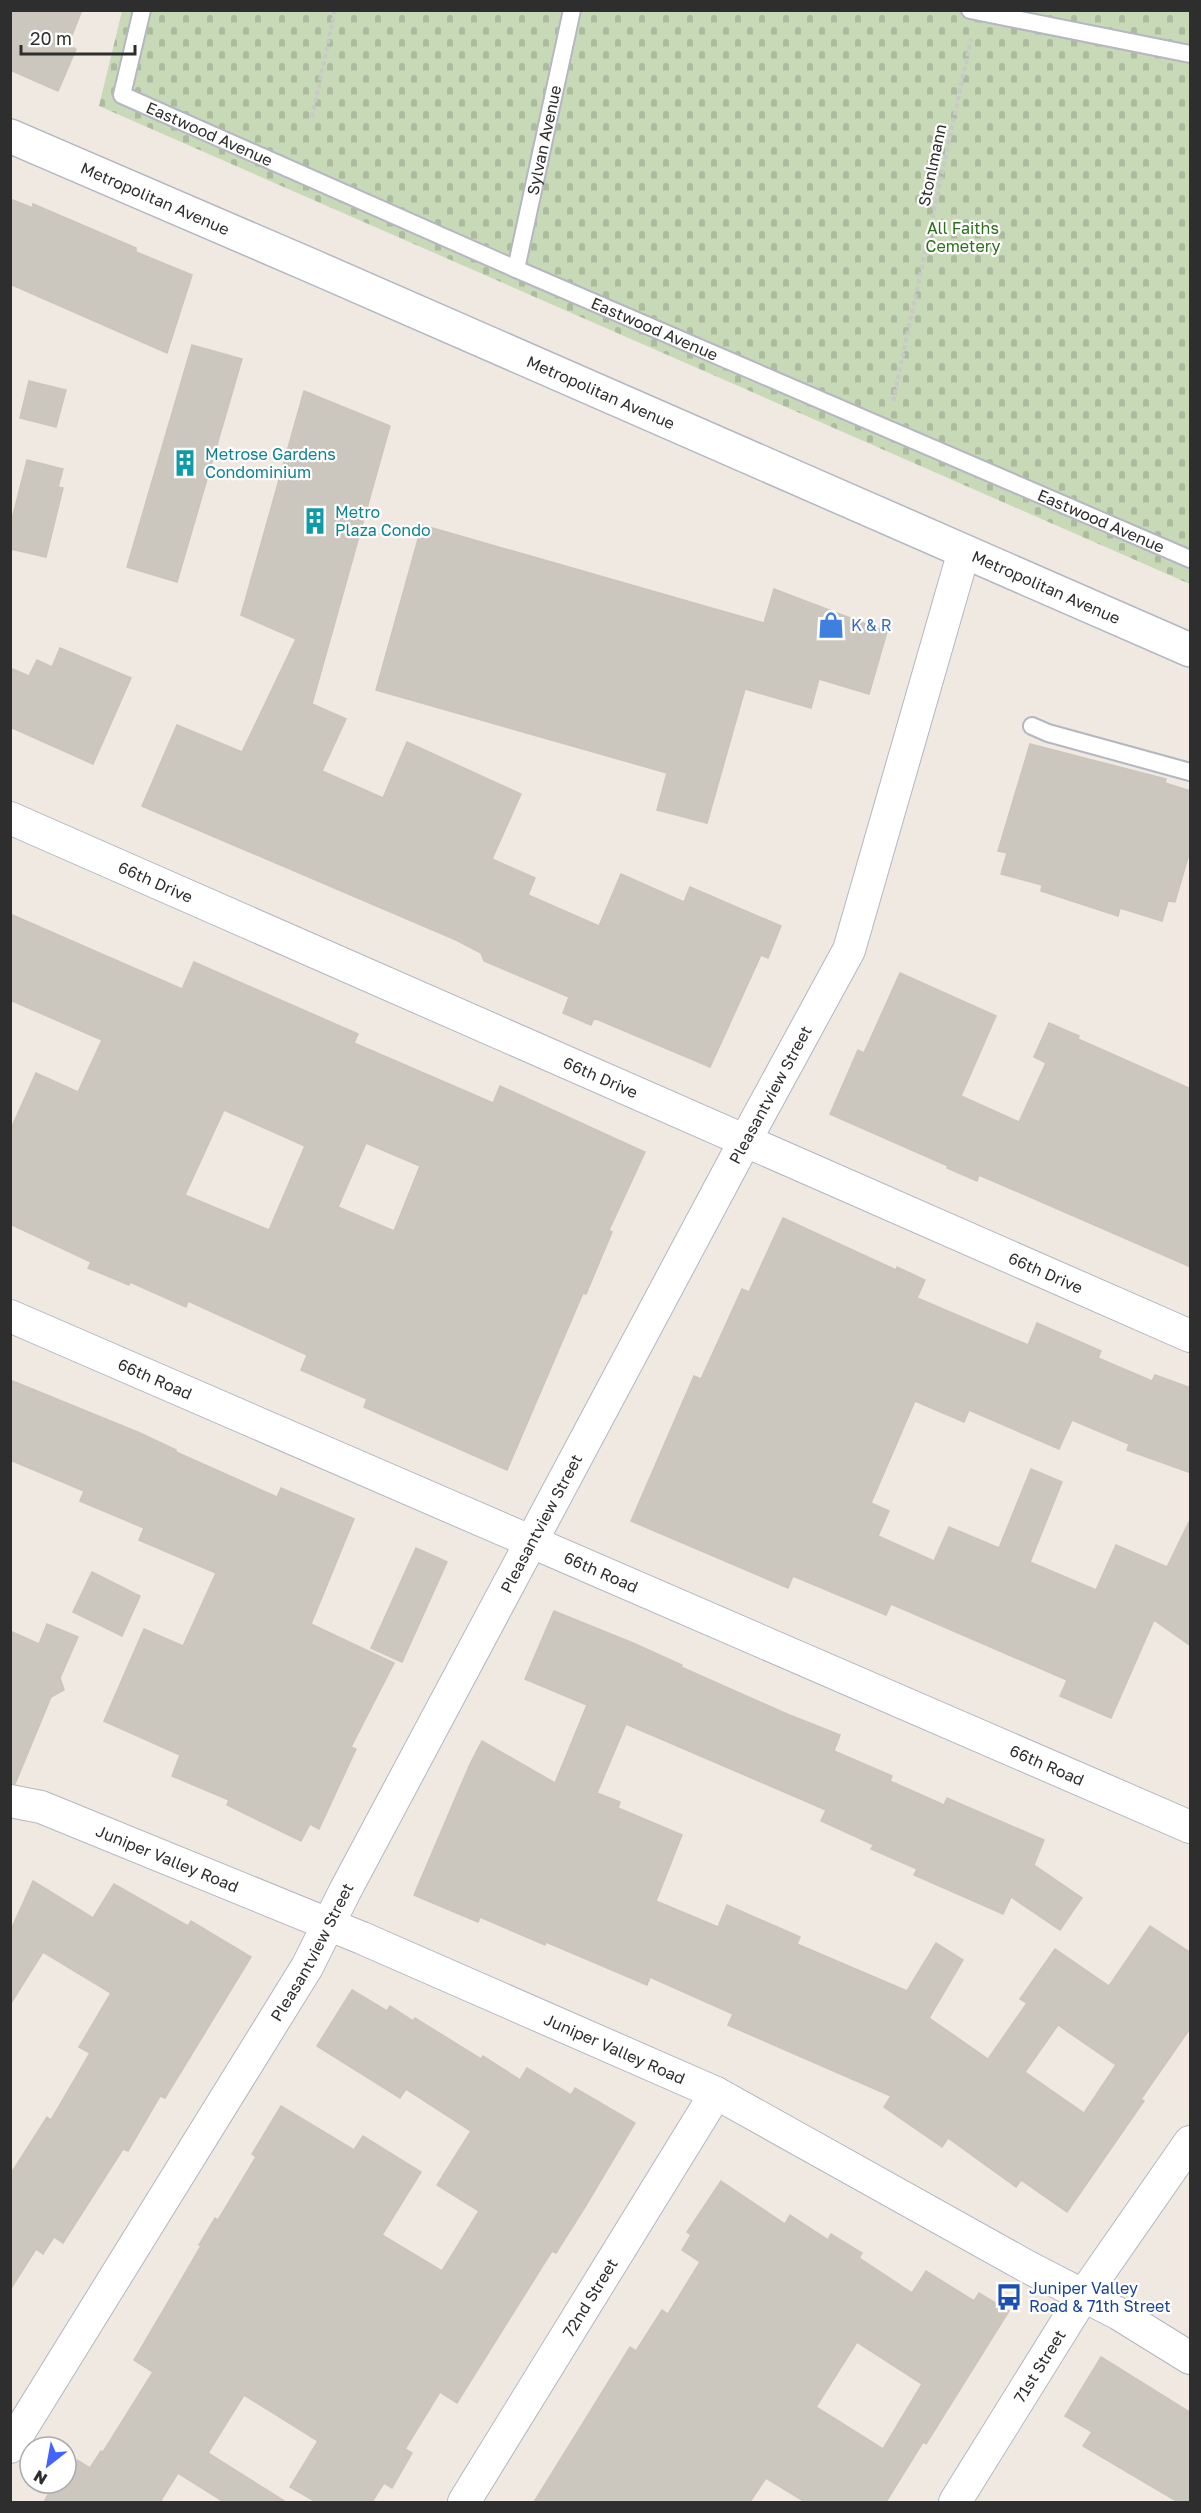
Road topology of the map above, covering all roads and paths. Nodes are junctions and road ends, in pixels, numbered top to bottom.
1 (142, 10) edge
2 (334, 10) edge
3 (572, 10) edge
4 (974, 11) edge
5 (1191, 54) edge
6 (312, 117) dead end
7 (10, 136) edge
8 (516, 269) junction
9 (887, 428) junction
10 (964, 551) junction
11 (1191, 559) edge
12 (1191, 650) edge
13 (1032, 726) dead end
14 (1191, 772) edge
15 (10, 818) edge
16 (746, 1139) junction
17 (10, 1316) edge
18 (1191, 1336) edge
19 (532, 1542) junction
20 (10, 1801) edge
21 (1191, 1827) edge
22 (328, 1925) junction
23 (716, 2093) junction
24 (1191, 2142) edge
25 (1083, 2296) junction
26 (1191, 2358) edge
27 (10, 2447) edge
28 (464, 2502) edge
29 (955, 2502) edge

1 - 8 lane, Eastwood Avenue
2 - 6 path
3 - 8 lane, Sylvan Avenue
4 - 5 lane
4 - 9 path, Stonlmann
7 - 10 main road, Metropolitan Avenue
8 - 9 lane, Eastwood Avenue
9 - 11 lane, Eastwood Avenue
10 - 12 main road, Metropolitan Avenue
10 - 16 street, Pleasantview Street
13 - 14 lane
15 - 16 street, 66th Drive
16 - 18 street, 66th Drive
16 - 19 street, Pleasantview Street
17 - 19 street, 66th Road
19 - 21 street, 66th Road
19 - 22 street, Pleasantview Street
20 - 22 street, Juniper Valley Road
22 - 23 street, Juniper Valley Road
22 - 27 street, Pleasantview Street
23 - 25 street, Juniper Valley Road
23 - 28 street, 72nd Street
24 - 25 street, 71st Street
25 - 26 street, Juniper Valley Road
25 - 29 street, 71st Street

